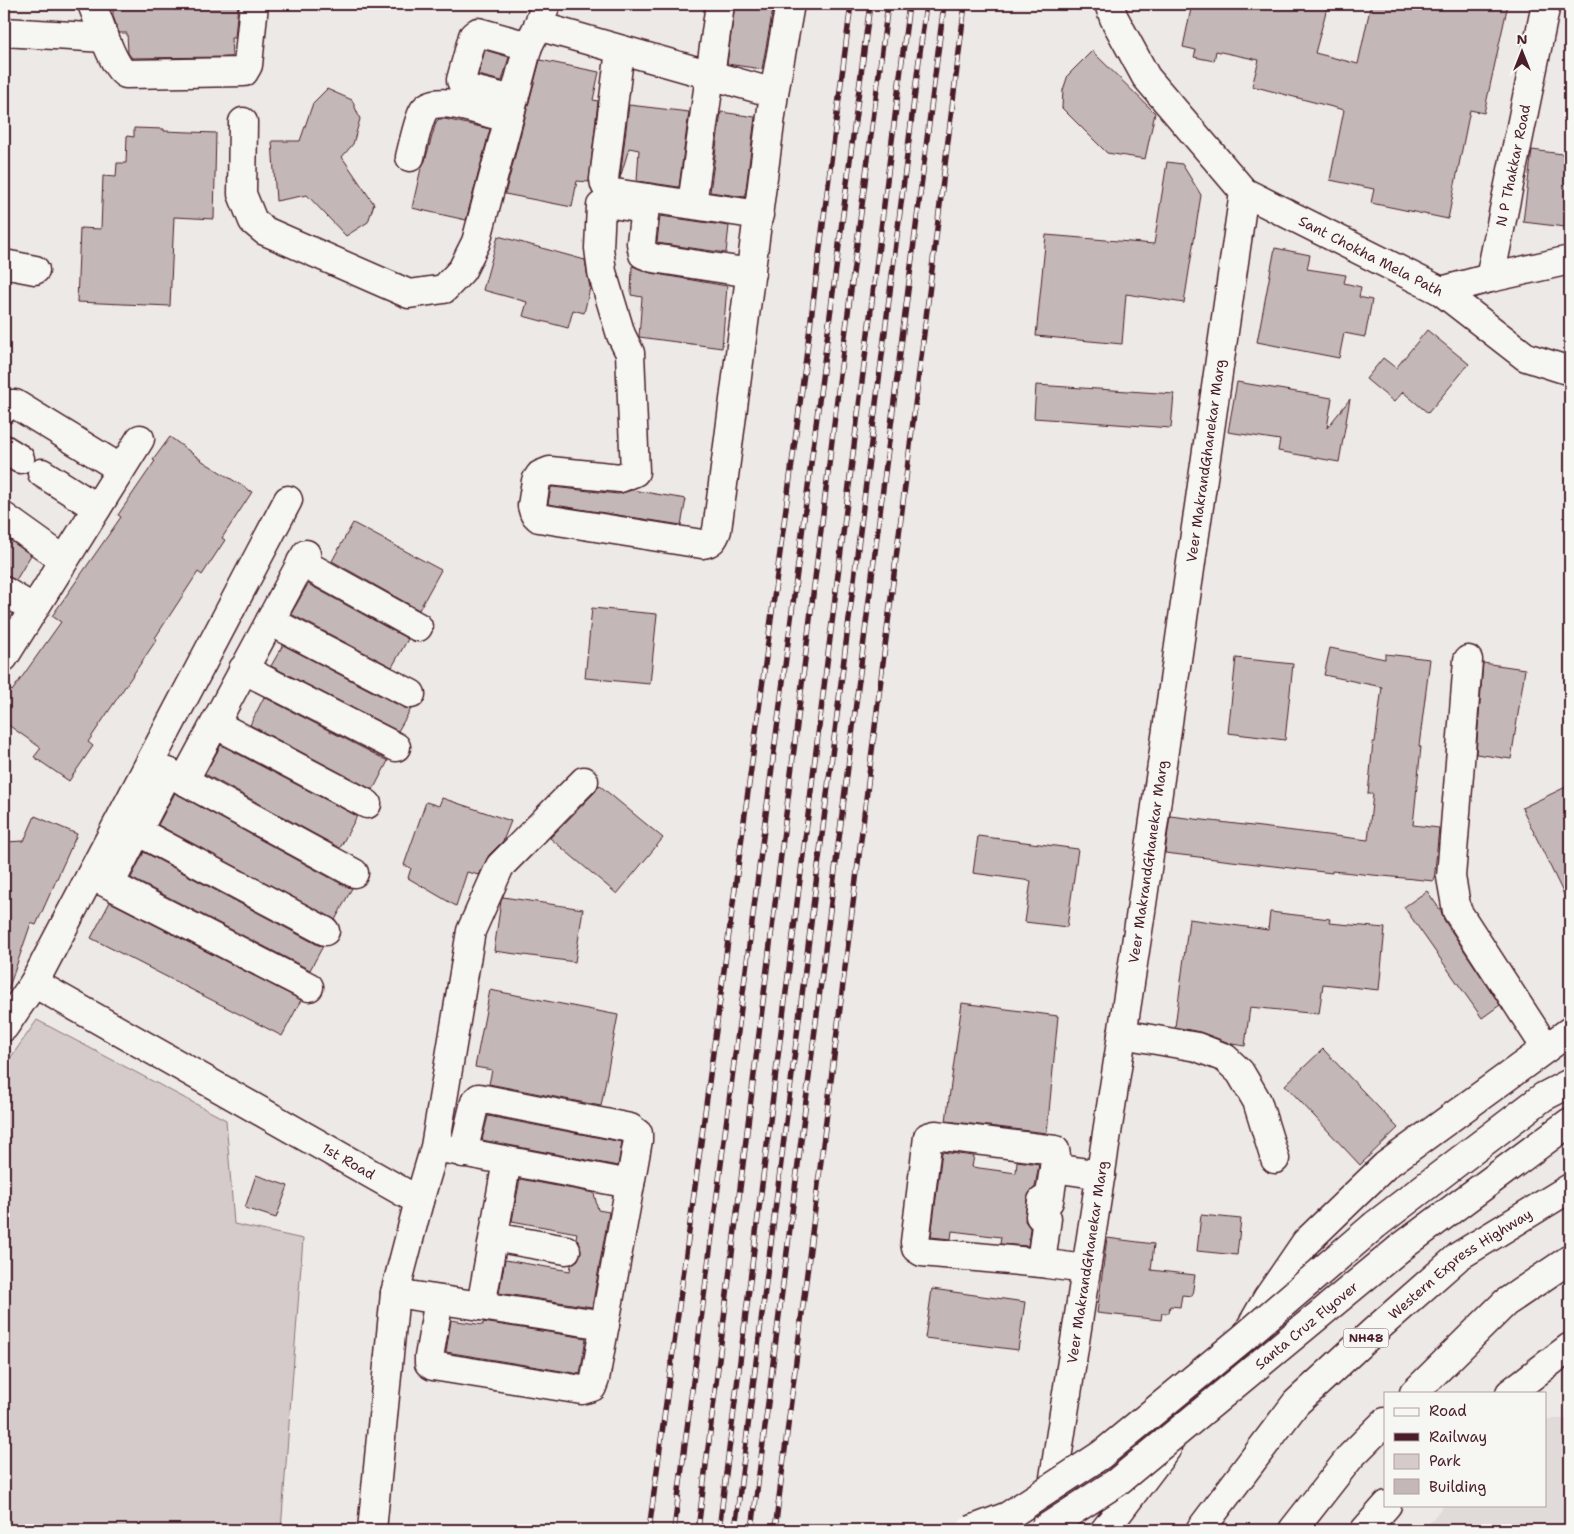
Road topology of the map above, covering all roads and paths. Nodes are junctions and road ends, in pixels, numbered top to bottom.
1 (92, 4) edge
2 (254, 4) edge
3 (720, 4) edge
4 (790, 4) edge
5 (1109, 4) edge
6 (1546, 4) edge
7 (537, 25) edge
8 (4, 32) edge
9 (104, 38) junction
10 (620, 50) junction
11 (709, 74) junction
12 (774, 93) junction
13 (511, 109) junction
14 (243, 122) dead end
15 (410, 157) dead end
16 (1244, 192) junction
17 (645, 203) junction
18 (692, 204) junction
19 (759, 215) junction
20 (1570, 260) edge
21 (4, 264) edge
22 (35, 270) dead end
23 (751, 273) junction
24 (1490, 278) junction
25 (1442, 291) junction
26 (1570, 372) edge
27 (4, 409) edge
28 (140, 439) dead end
29 (120, 469) junction
30 (42, 473) dead end
31 (288, 500) dead end
32 (97, 508) junction
33 (4, 517) edge
34 (64, 560) junction
35 (4, 591) edge
36 (34, 609) junction
37 (270, 621) junction
38 (418, 627) dead end
39 (4, 657) edge
40 (1468, 660) dead end
41 (243, 669) junction
42 (411, 694) dead end
43 (215, 724) junction
44 (396, 747) dead end
45 (168, 772) junction
46 (584, 781) dead end
47 (367, 804) dead end
48 (137, 832) junction
49 (354, 873) dead end
50 (101, 880) junction
51 (324, 932) dead end
52 (34, 983) junction
53 (309, 987) dead end
54 (4, 1027) edge
55 (1570, 1032) edge
56 (1122, 1034) junction
57 (1546, 1048) junction
58 (1570, 1083) edge
59 (1570, 1122) edge
60 (435, 1147) junction
61 (463, 1152) junction
62 (1275, 1159) dead end
63 (507, 1161) junction
64 (1054, 1168) junction
65 (1101, 1175) junction
66 (630, 1184) junction
67 (1570, 1188) edge
68 (419, 1201) junction
69 (494, 1237) junction
70 (566, 1250) dead end
71 (1570, 1259) edge
72 (1041, 1263) junction
73 (1086, 1269) junction
74 (395, 1294) junction
75 (439, 1300) junction
76 (482, 1306) junction
77 (605, 1325) junction
78 (1570, 1347) edge
79 (1415, 1392) edge
80 (1511, 1392) edge
81 (1384, 1423) edge
82 (1386, 1506) edge
83 (372, 1530) edge
84 (971, 1530) edge
85 (1044, 1530) edge
86 (1105, 1530) edge
87 (1200, 1530) edge
88 (1293, 1530) edge
89 (1365, 1530) edge

1 - 9 main road
2 - 9 main road
3 - 11 main road
4 - 12 main road
5 - 16 main road
6 - 24 main road, N P Thakkar Road
7 - 10 main road
7 - 13 main road
7 - 13 main road
8 - 9 main road
10 - 11 main road
10 - 17 main road
11 - 12 main road
11 - 18 main road
12 - 19 main road
13 - 14 main road
13 - 15 main road
16 - 25 main road, Sant Chokha Mela Path
16 - 56 main road, Veer MakrandGhanekar Marg
17 - 18 main road
17 - 23 main road
17 - 23 main road
18 - 19 main road
19 - 23 main road
20 - 24 main road
21 - 22 main road
24 - 25 main road
25 - 26 main road, Sant Chokha Mela Path
27 - 29 main road
28 - 29 main road
29 - 32 main road
30 - 32 main road
31 - 45 main road
32 - 34 main road
33 - 34 main road
34 - 36 main road
35 - 36 main road
36 - 39 main road
37 - 38 main road
37 - 41 main road
37 - 42 main road
40 - 57 main road
41 - 43 main road
41 - 44 main road
43 - 45 main road
43 - 47 main road
45 - 48 main road
45 - 49 main road
45 - 50 main road
46 - 60 main road
48 - 50 main road
48 - 51 main road
50 - 52 main road
50 - 53 main road
52 - 54 main road
52 - 68 main road, 1st Road
55 - 57 main road
56 - 62 main road
56 - 65 main road, Veer MakrandGhanekar Marg
57 - 86 main road
58 - 84 main road, bridge
59 - 85 main road, Santa Cruz Flyover, bridge
60 - 61 main road
60 - 68 main road
61 - 63 main road
61 - 66 main road
63 - 66 main road
63 - 69 main road
64 - 65 main road
64 - 72 main road
64 - 72 main road
65 - 73 main road, Veer MakrandGhanekar Marg
66 - 77 main road
67 - 87 main road, Western Express Highway / NH48
68 - 74 main road
69 - 70 main road
69 - 76 main road
71 - 79 main road
72 - 73 main road
73 - 85 main road, Veer MakrandGhanekar Marg
74 - 75 main road
74 - 83 main road
75 - 76 main road
75 - 77 main road
76 - 77 main road
78 - 80 main road
81 - 88 main road
82 - 89 main road

